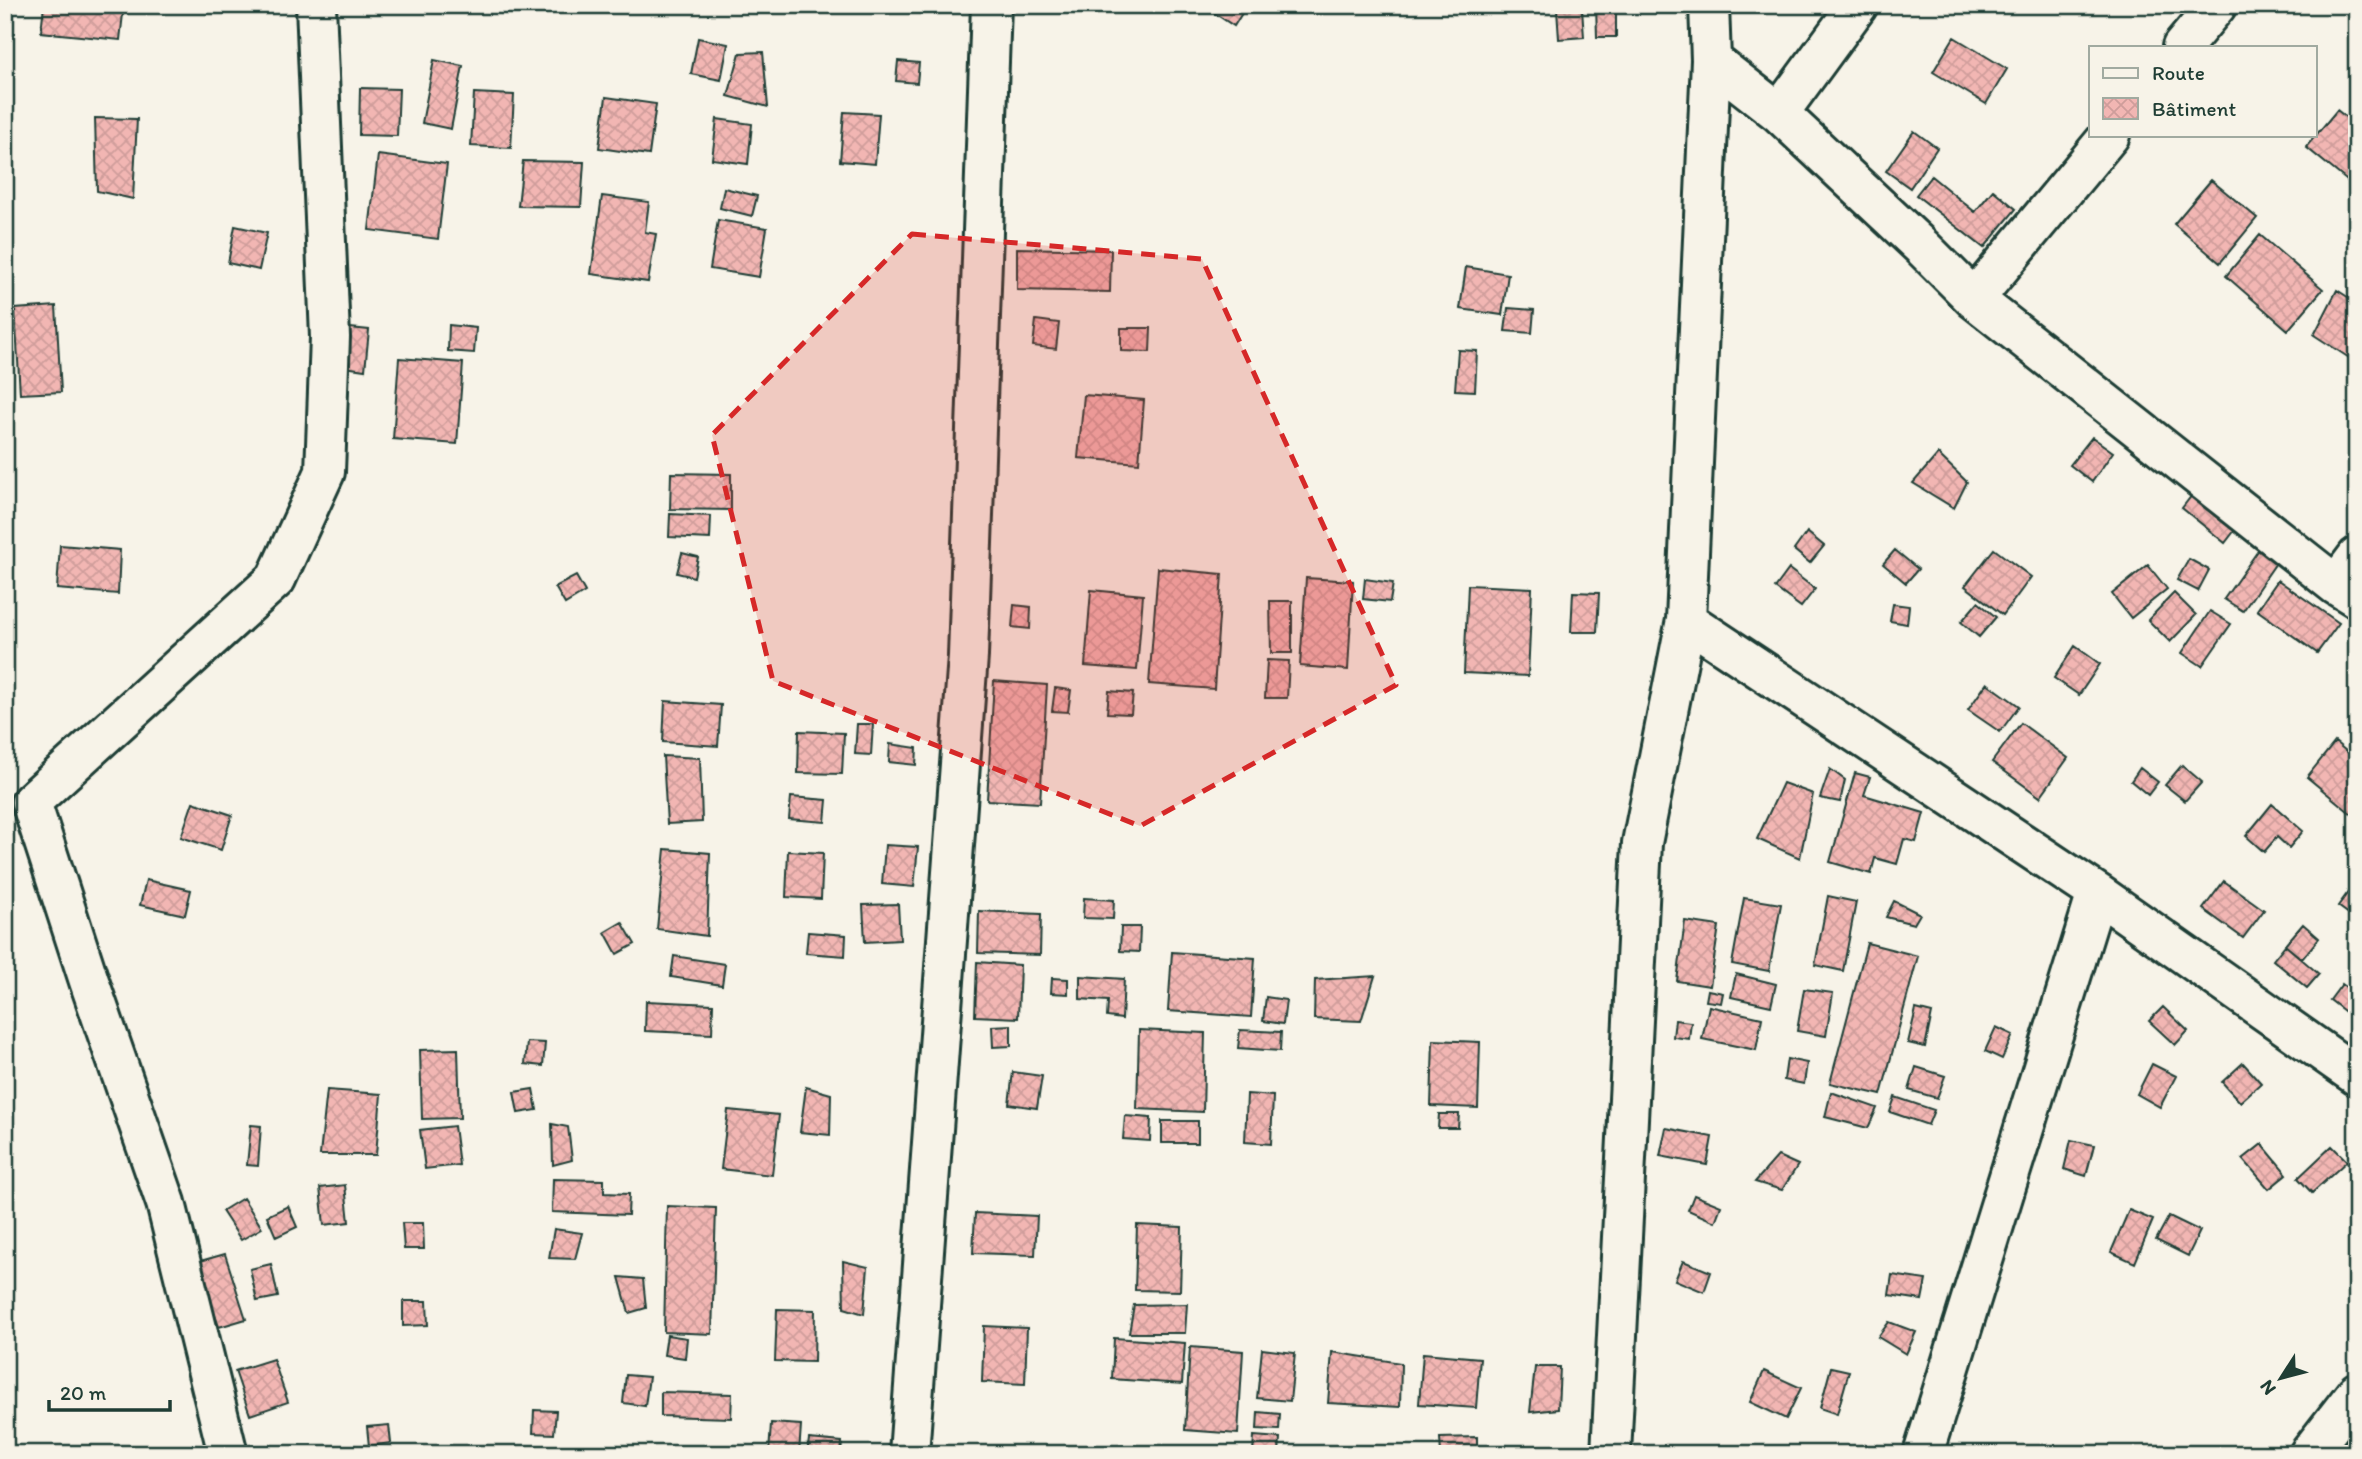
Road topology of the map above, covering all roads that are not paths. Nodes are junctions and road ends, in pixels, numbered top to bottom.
1 (316, 5) edge
2 (991, 5) edge
3 (1709, 5) edge
4 (1858, 5) edge
5 (2217, 5) edge
6 (2183, 46) edge
7 (1711, 60) junction
8 (1779, 113) junction
9 (2109, 136) edge
10 (1974, 299) junction
11 (2350, 580) edge
12 (1686, 620) junction
13 (2097, 893) junction
14 (2357, 1076) edge
15 (2357, 1392) edge
16 (229, 1454) edge
17 (909, 1454) edge
18 (1611, 1454) edge
19 (1923, 1454) edge
20 (2309, 1454) edge

1 - 16 street
2 - 17 street
3 - 7 street
4 - 8 street
5 - 6 street
7 - 8 street
7 - 12 street
8 - 10 street
9 - 10 street
10 - 11 street
12 - 13 street
12 - 18 street
13 - 14 street
13 - 19 street
15 - 20 street

